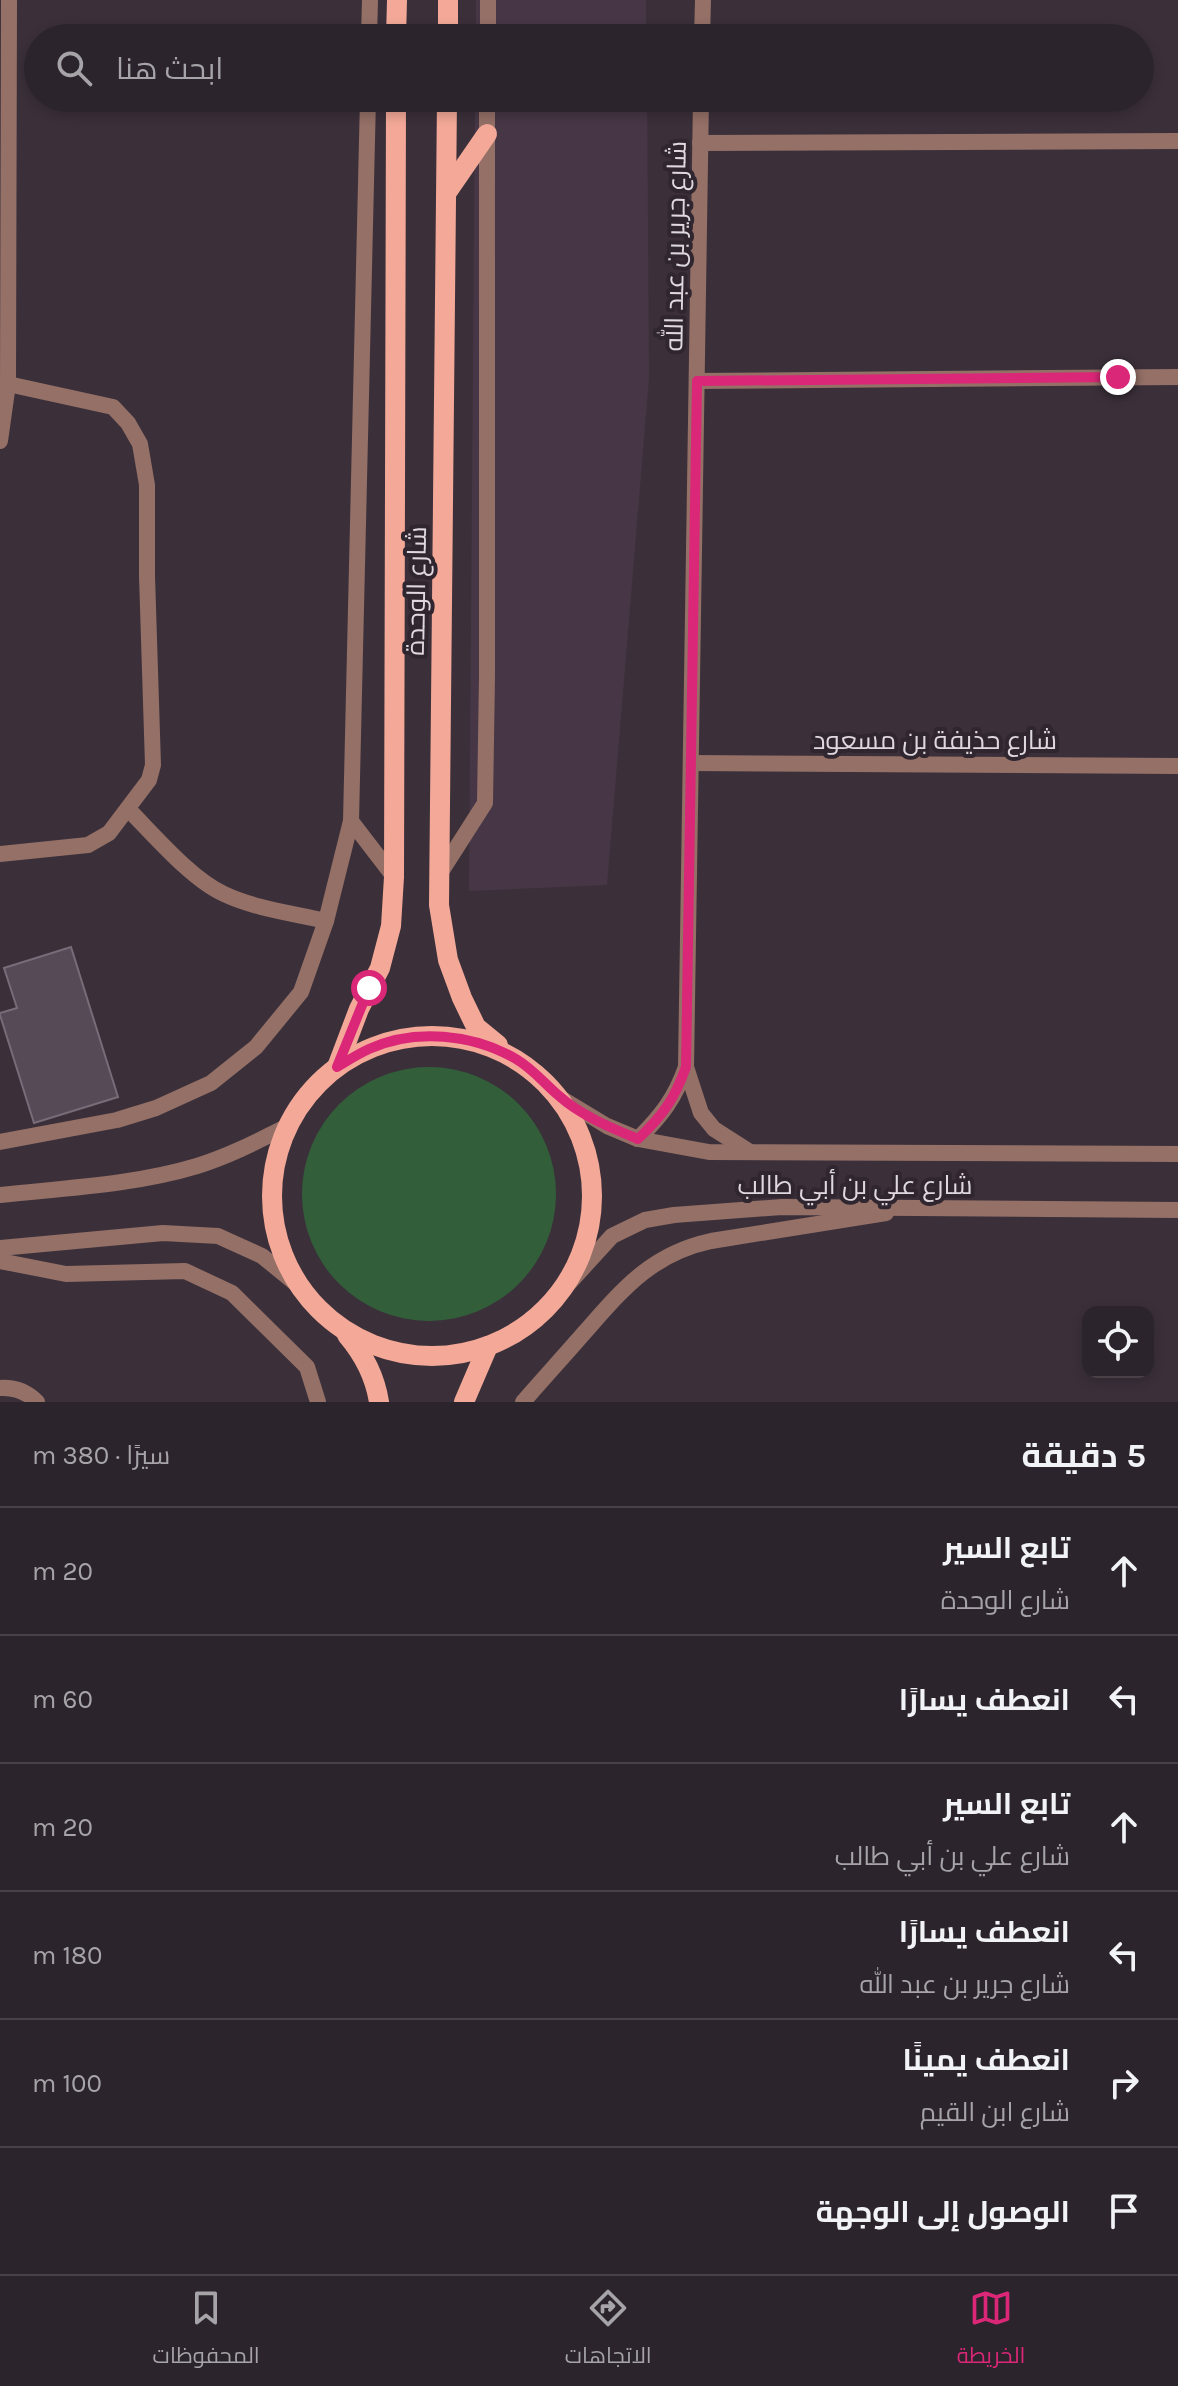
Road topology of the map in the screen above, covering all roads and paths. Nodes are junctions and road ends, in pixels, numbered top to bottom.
1 (9, 0) edge
2 (370, 0) edge
3 (397, 0) edge
4 (448, 0) edge
5 (488, 0) edge
6 (703, 0) edge
7 (369, 24) edge
8 (396, 24) edge
9 (448, 24) edge
10 (488, 24) edge
11 (702, 24) edge
12 (368, 112) edge
13 (396, 112) edge
14 (447, 112) edge
15 (487, 112) edge
16 (701, 112) edge
17 (487, 134) junction
18 (1178, 141) edge
19 (700, 143) junction
20 (447, 192) junction
21 (1178, 377) edge
22 (697, 381) junction
23 (8, 384) junction
24 (0, 441) edge
25 (691, 763) junction
26 (1178, 766) edge
27 (128, 809) junction
28 (351, 821) junction
29 (0, 854) edge
30 (439, 875) junction
31 (394, 877) junction
32 (326, 921) junction
33 (517, 1059) junction
34 (337, 1067) junction
35 (686, 1067) junction
36 (559, 1097) junction
37 (288, 1126) junction
38 (638, 1139) junction
39 (0, 1142) edge
40 (750, 1152) junction
41 (1178, 1154) edge
42 (0, 1195) edge
43 (917, 1208) junction
44 (1178, 1210) edge
45 (0, 1248) edge
46 (0, 1261) edge
47 (300, 1287) junction
48 (561, 1292) junction
49 (342, 1329) junction
50 (488, 1346) junction
51 (0, 1388) edge
52 (37, 1402) edge
53 (318, 1402) edge
54 (379, 1402) edge
55 (464, 1402) edge
56 (523, 1402) edge

1 - 23 street
2 - 7 street
3 - 8 main road
4 - 9 main road
5 - 10 street
6 - 11 street
12 - 28 street
13 - 31 main road, شارع الوحدة
14 - 20 main road, شارع الوحدة
15 - 17 street
16 - 19 street, شارع جرير بن عبد الله
17 - 20 main road
17 - 30 street
18 - 19 street
19 - 22 street, شارع جرير بن عبد الله
20 - 30 main road, شارع الوحدة
21 - 22 street
22 - 25 street, شارع جرير بن عبد الله
23 - 24 street
23 - 27 street
25 - 26 street, شارع حذيفة بن مسعود
25 - 35 street, شارع جرير بن عبد الله
27 - 29 street
27 - 32 street
28 - 31 street
28 - 32 street
30 - 33 main road, شارع الوحدة
31 - 34 main road, شارع الوحدة
32 - 39 street
33 - 34 main road
33 - 36 main road
34 - 37 main road
35 - 38 street, شارع جرير بن عبد الله
35 - 40 street, شارع جرير بن عبد الله
36 - 38 street, شارع علي بن أبي طالب
36 - 48 main road
37 - 42 street
37 - 47 main road
38 - 40 street, شارع علي بن أبي طالب
40 - 41 street, شارع علي بن أبي طالب
43 - 44 street, شارع علي بن أبي طالب
43 - 48 street, شارع علي بن أبي طالب
43 - 56 street
45 - 47 street
46 - 53 street
47 - 49 main road
48 - 50 main road
49 - 50 main road
49 - 54 main road
50 - 55 main road
51 - 52 street

